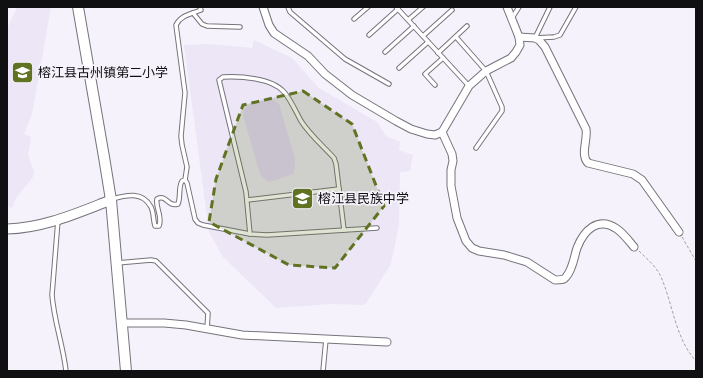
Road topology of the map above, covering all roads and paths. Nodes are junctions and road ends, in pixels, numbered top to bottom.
1 (78, 7) edge
2 (200, 7) edge
3 (263, 7) edge
4 (288, 7) edge
5 (368, 7) edge
6 (423, 7) edge
7 (507, 7) edge
8 (519, 7) edge
9 (550, 7) edge
10 (576, 7) edge
11 (397, 8) edge
12 (452, 10) dead end
13 (193, 13) junction
14 (512, 18) junction
15 (354, 19) dead end
16 (408, 20) junction
17 (414, 26) junction
18 (467, 26) dead end
19 (240, 27) dead end
20 (369, 35) dead end
21 (423, 36) junction
22 (456, 37) junction
23 (519, 37) junction
24 (535, 38) junction
25 (428, 42) junction
26 (385, 52) dead end
27 (438, 53) junction
28 (443, 58) junction
29 (399, 68) dead end
30 (486, 71) junction
31 (389, 84) dead end
32 (435, 85) dead end
33 (469, 86) junction
34 (442, 132) junction
35 (476, 148) dead end
36 (185, 180) junction
37 (339, 189) junction
38 (111, 200) junction
39 (247, 200) junction
40 (58, 220) junction
41 (377, 228) dead end
42 (7, 229) edge
43 (344, 230) junction
44 (679, 232) joint
45 (250, 234) junction
46 (634, 247) joint
47 (696, 261) edge
48 (116, 263) junction
49 (122, 323) junction
50 (207, 329) junction
51 (326, 339) junction
52 (387, 342) dead end
53 (696, 361) edge
54 (66, 371) edge
55 (126, 371) edge
56 (323, 371) edge

1 - 38 main road
2 - 13 lane
3 - 34 street
4 - 31 lane
5 - 15 lane
6 - 16 lane
7 - 14 street
8 - 14 lane
9 - 24 lane
10 - 24 lane
11 - 16 lane
11 - 20 lane
12 - 21 lane
13 - 19 lane
13 - 36 lane
14 - 23 street
16 - 17 lane
17 - 21 lane
17 - 26 lane
18 - 22 lane
21 - 25 lane
22 - 27 lane
22 - 30 lane
23 - 24 street
23 - 30 street
24 - 44 street
25 - 27 lane
25 - 29 lane
27 - 28 lane
28 - 32 lane
28 - 33 lane
30 - 33 street
30 - 35 lane
33 - 34 street
34 - 46 street
36 - 38 lane
36 - 45 lane
37 - 39 lane
37 - 39 lane
37 - 43 lane
38 - 40 street
38 - 48 main road
39 - 45 lane
40 - 42 street
40 - 54 lane
41 - 43 lane
43 - 45 lane
44 - 47 path
46 - 53 path
48 - 49 main road
48 - 50 lane
49 - 50 street
49 - 55 main road
50 - 51 street
51 - 52 street
51 - 56 lane

